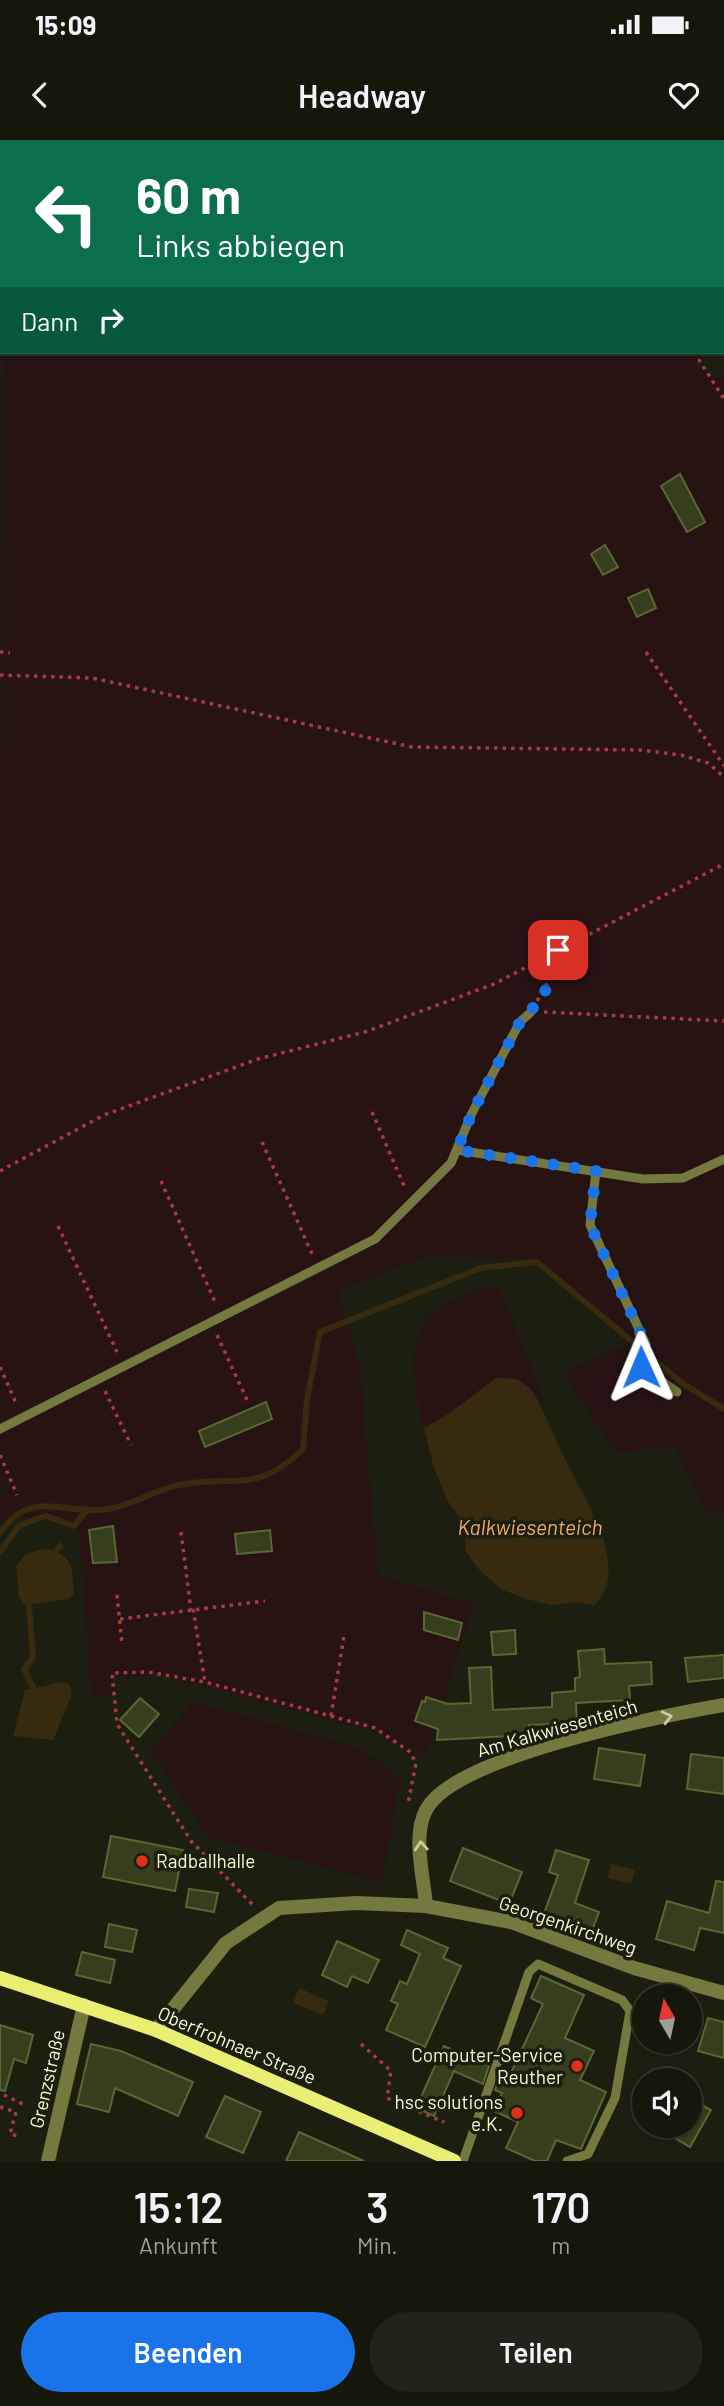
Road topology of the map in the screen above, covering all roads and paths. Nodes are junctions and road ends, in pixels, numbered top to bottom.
1 (695, 354) edge
2 (724, 400) edge
3 (0, 652) edge
4 (646, 652) dead end
5 (9, 653) dead end
6 (0, 675) edge
7 (724, 766) edge
8 (724, 777) edge
9 (724, 864) edge
10 (558, 950) junction
11 (531, 1012) junction
12 (724, 1021) edge
13 (372, 1112) dead end
14 (262, 1142) dead end
15 (457, 1150) junction
16 (724, 1159) edge
17 (0, 1171) edge
18 (596, 1171) junction
19 (161, 1181) dead end
20 (411, 1203) junction
21 (58, 1226) dead end
22 (319, 1267) junction
23 (221, 1316) junction
24 (210, 1321) junction
25 (0, 1367) edge
26 (124, 1367) junction
27 (100, 1379) junction
28 (677, 1392) dead end
29 (247, 1400) dead end
30 (23, 1418) junction
31 (0, 1429) edge
32 (131, 1445) dead end
33 (0, 1455) edge
34 (17, 1495) dead end
35 (181, 1532) dead end
36 (117, 1595) dead end
37 (265, 1601) dead end
38 (192, 1609) junction
39 (120, 1619) junction
40 (344, 1636) dead end
41 (122, 1644) dead end
42 (205, 1682) junction
43 (724, 1705) edge
44 (331, 1716) junction
45 (426, 1810) junction
46 (426, 1906) junction
47 (265, 1917) junction
48 (0, 1978) edge
49 (724, 1993) edge
50 (84, 2005) junction
51 (156, 2030) junction
52 (361, 2044) dead end
53 (4, 2095) dead end
54 (27, 2106) dead end
55 (1, 2107) edge
56 (444, 2122) dead end
57 (18, 2136) dead end
58 (48, 2161) edge
59 (454, 2161) edge
60 (463, 2161) edge
61 (567, 2161) edge

1 - 2 path
3 - 5 path
4 - 7 path
6 - 8 path
9 - 10 path
10 - 11 path
10 - 17 path
11 - 12 path
11 - 15 lane
13 - 20 path
14 - 22 path
15 - 18 lane
15 - 20 lane
16 - 18 lane
18 - 28 lane
19 - 23 path
20 - 22 lane
21 - 26 path
22 - 23 lane
23 - 24 lane
24 - 26 lane
24 - 29 path
25 - 30 path
26 - 27 lane
27 - 30 lane
27 - 32 path
30 - 31 lane
33 - 34 path
35 - 38 path
36 - 39 path
37 - 38 path
38 - 39 path
38 - 42 path
39 - 41 path
40 - 44 path
42 - 44 path
42 - 47 path
45 -> 43 street, Am Kalkwiesenteich
44 - 45 path
46 -> 45 street
46 - 47 street, Georgenkirchweg
46 - 49 street, Georgenkirchweg
47 - 51 street, Georgenkirchweg
48 - 50 main road, Oberfrohnaer Straße
50 - 51 main road, Oberfrohnaer Straße
50 - 58 street, Grenzstraße
51 - 59 main road, Oberfrohnaer Straße
52 - 56 path
53 - 54 path
55 - 57 path
60 - 61 lane

